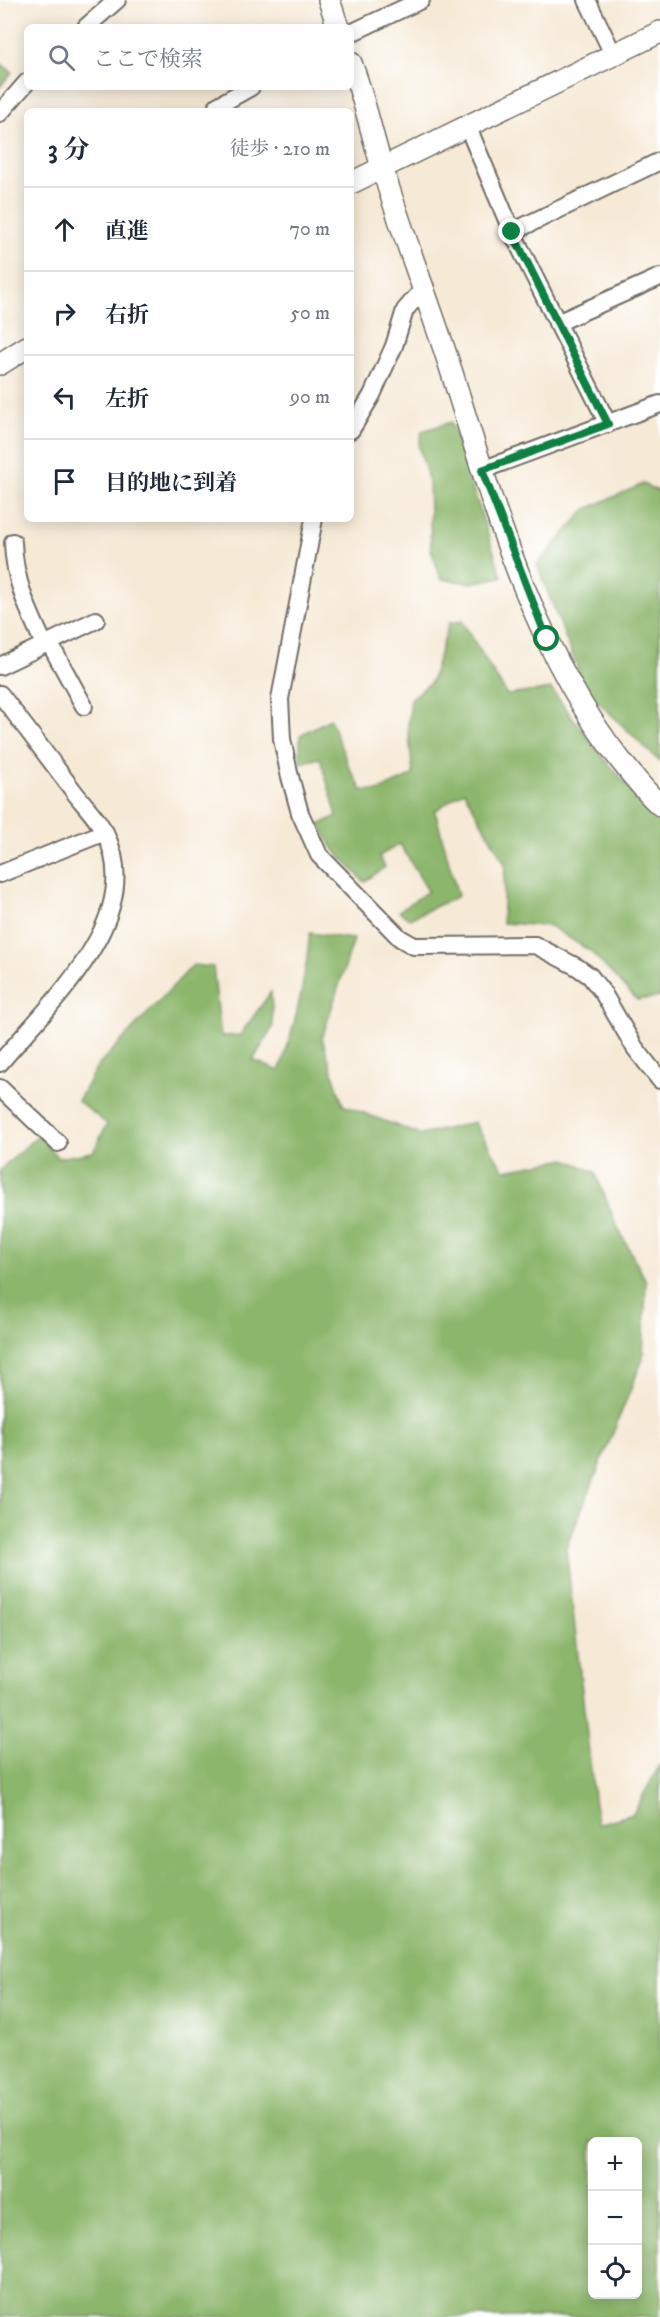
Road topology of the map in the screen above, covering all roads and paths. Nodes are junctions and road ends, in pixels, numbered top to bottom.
1 (117, 0) edge
2 (329, 0) edge
3 (421, 0) edge
4 (587, 0) edge
5 (89, 24) edge
6 (337, 24) edge
7 (354, 32) edge
8 (660, 32) edge
9 (613, 54) junction
10 (354, 74) edge
11 (24, 85) edge
12 (246, 90) edge
13 (217, 108) edge
14 (0, 113) edge
15 (467, 124) junction
16 (660, 161) edge
17 (382, 168) junction
18 (354, 182) edge
19 (512, 232) junction
20 (660, 278) edge
21 (425, 287) junction
22 (557, 323) junction
23 (24, 349) edge
24 (0, 364) edge
25 (660, 404) edge
26 (608, 424) junction
27 (354, 425) edge
28 (482, 470) junction
29 (313, 522) edge
30 (13, 542) dead end
31 (96, 620) dead end
32 (47, 643) junction
33 (0, 666) edge
34 (0, 694) edge
35 (84, 706) dead end
36 (660, 805) edge
37 (105, 832) junction
38 (0, 874) edge
39 (0, 1063) edge
40 (660, 1080) edge
41 (0, 1088) edge
42 (58, 1143) dead end

1 - 5 street
2 - 6 street
3 - 7 street
4 - 9 street
8 - 9 street
9 - 15 street
10 - 17 street
11 - 14 street
12 - 13 street
15 - 17 street
15 - 19 street
16 - 19 street
17 - 18 street
17 - 21 street
19 - 22 street
20 - 22 street
21 - 27 street
21 - 28 street
22 - 26 street
23 - 24 street
25 - 26 street
26 - 28 street
28 - 36 street
29 - 40 street
30 - 32 street
31 - 32 street
32 - 33 street
32 - 35 street
34 - 37 street
37 - 38 street
37 - 39 street
41 - 42 street

